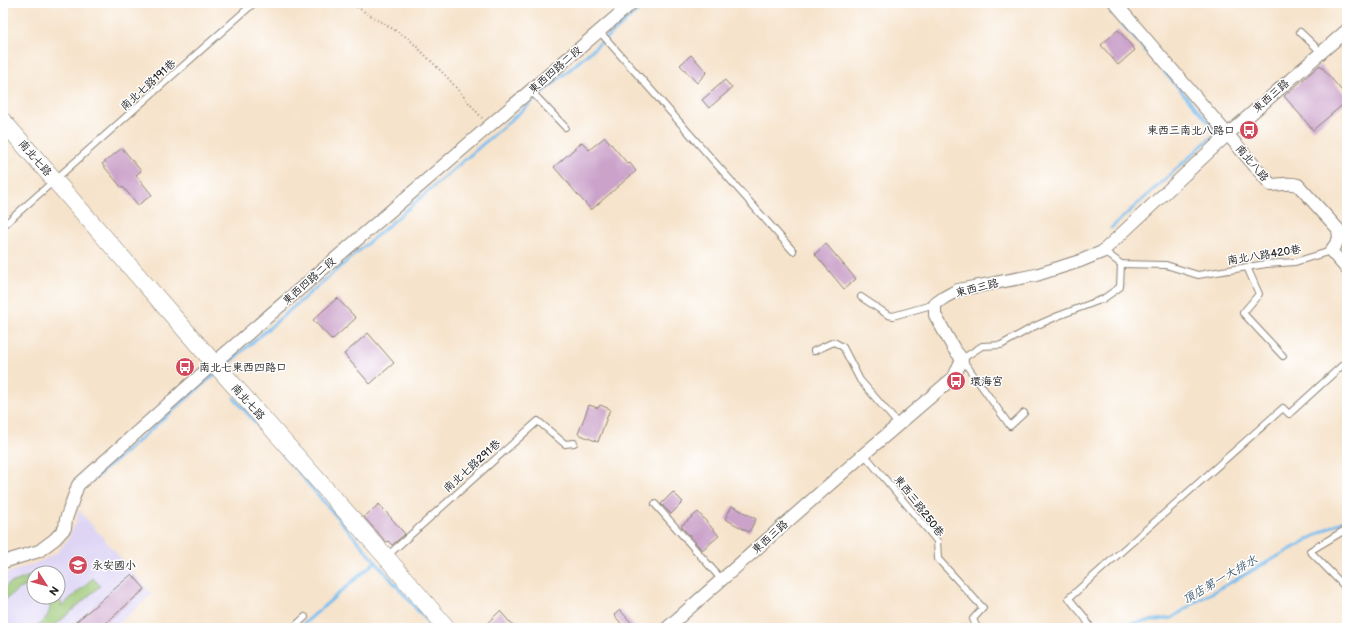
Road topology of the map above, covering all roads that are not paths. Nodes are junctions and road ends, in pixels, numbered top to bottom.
1 (254, 3) edge
2 (632, 3) edge
3 (1115, 3) edge
4 (1347, 30) edge
5 (600, 32) junction
6 (1300, 32) dead end
7 (1321, 52) junction
8 (531, 92) junction
9 (3, 121) edge
10 (565, 127) dead end
11 (1228, 134) junction
12 (55, 181) junction
13 (3, 226) edge
14 (793, 251) dead end
15 (1332, 251) junction
16 (1102, 252) junction
17 (1121, 264) junction
18 (1247, 267) junction
19 (1347, 268) edge
20 (861, 297) dead end
21 (935, 304) junction
22 (814, 351) dead end
23 (1282, 356) dead end
24 (962, 359) junction
25 (1347, 361) edge
26 (214, 363) junction
27 (1024, 413) dead end
28 (899, 425) junction
29 (574, 443) dead end
30 (864, 454) junction
31 (655, 504) dead end
32 (1347, 532) edge
33 (386, 557) junction
34 (4, 560) edge
35 (722, 580) junction
36 (1347, 589) edge
37 (305, 617) dead end
38 (293, 628) edge
39 (447, 628) edge
40 (667, 628) edge
41 (977, 628) edge
42 (1090, 628) edge

1 - 12 lane, 南北七路191巷
2 - 5 street, 東西四路二段
3 - 11 street, 南北八路
4 - 7 street, 東西三路
5 - 8 street, 東西四路二段
5 - 14 lane
6 - 7 lane
7 - 11 street, 東西三路
8 - 10 lane
8 - 26 street, 東西四路二段
9 - 12 street, 南北七路
11 - 15 street, 南北八路
11 - 16 street, 東西三路
12 - 13 lane, 南北七路191巷
12 - 26 street, 南北七路
15 - 18 lane, 南北八路420巷
15 - 19 street
16 - 17 lane
16 - 21 street, 東西三路
17 - 18 lane, 南北八路420巷
17 - 24 lane
18 - 23 lane
20 - 21 lane
21 - 24 street
22 - 28 lane
24 - 27 lane
24 - 28 street, 東西三路
25 - 42 lane
26 - 33 street, 南北七路
26 - 34 street, 東西四路二段
28 - 30 street, 東西三路
29 - 33 lane, 南北七路291巷
30 - 35 street, 東西三路
30 - 41 lane, 東西三路250巷
31 - 35 lane
32 - 36 lane
33 - 39 street, 南北七路
35 - 40 street, 東西三路
37 - 38 lane

